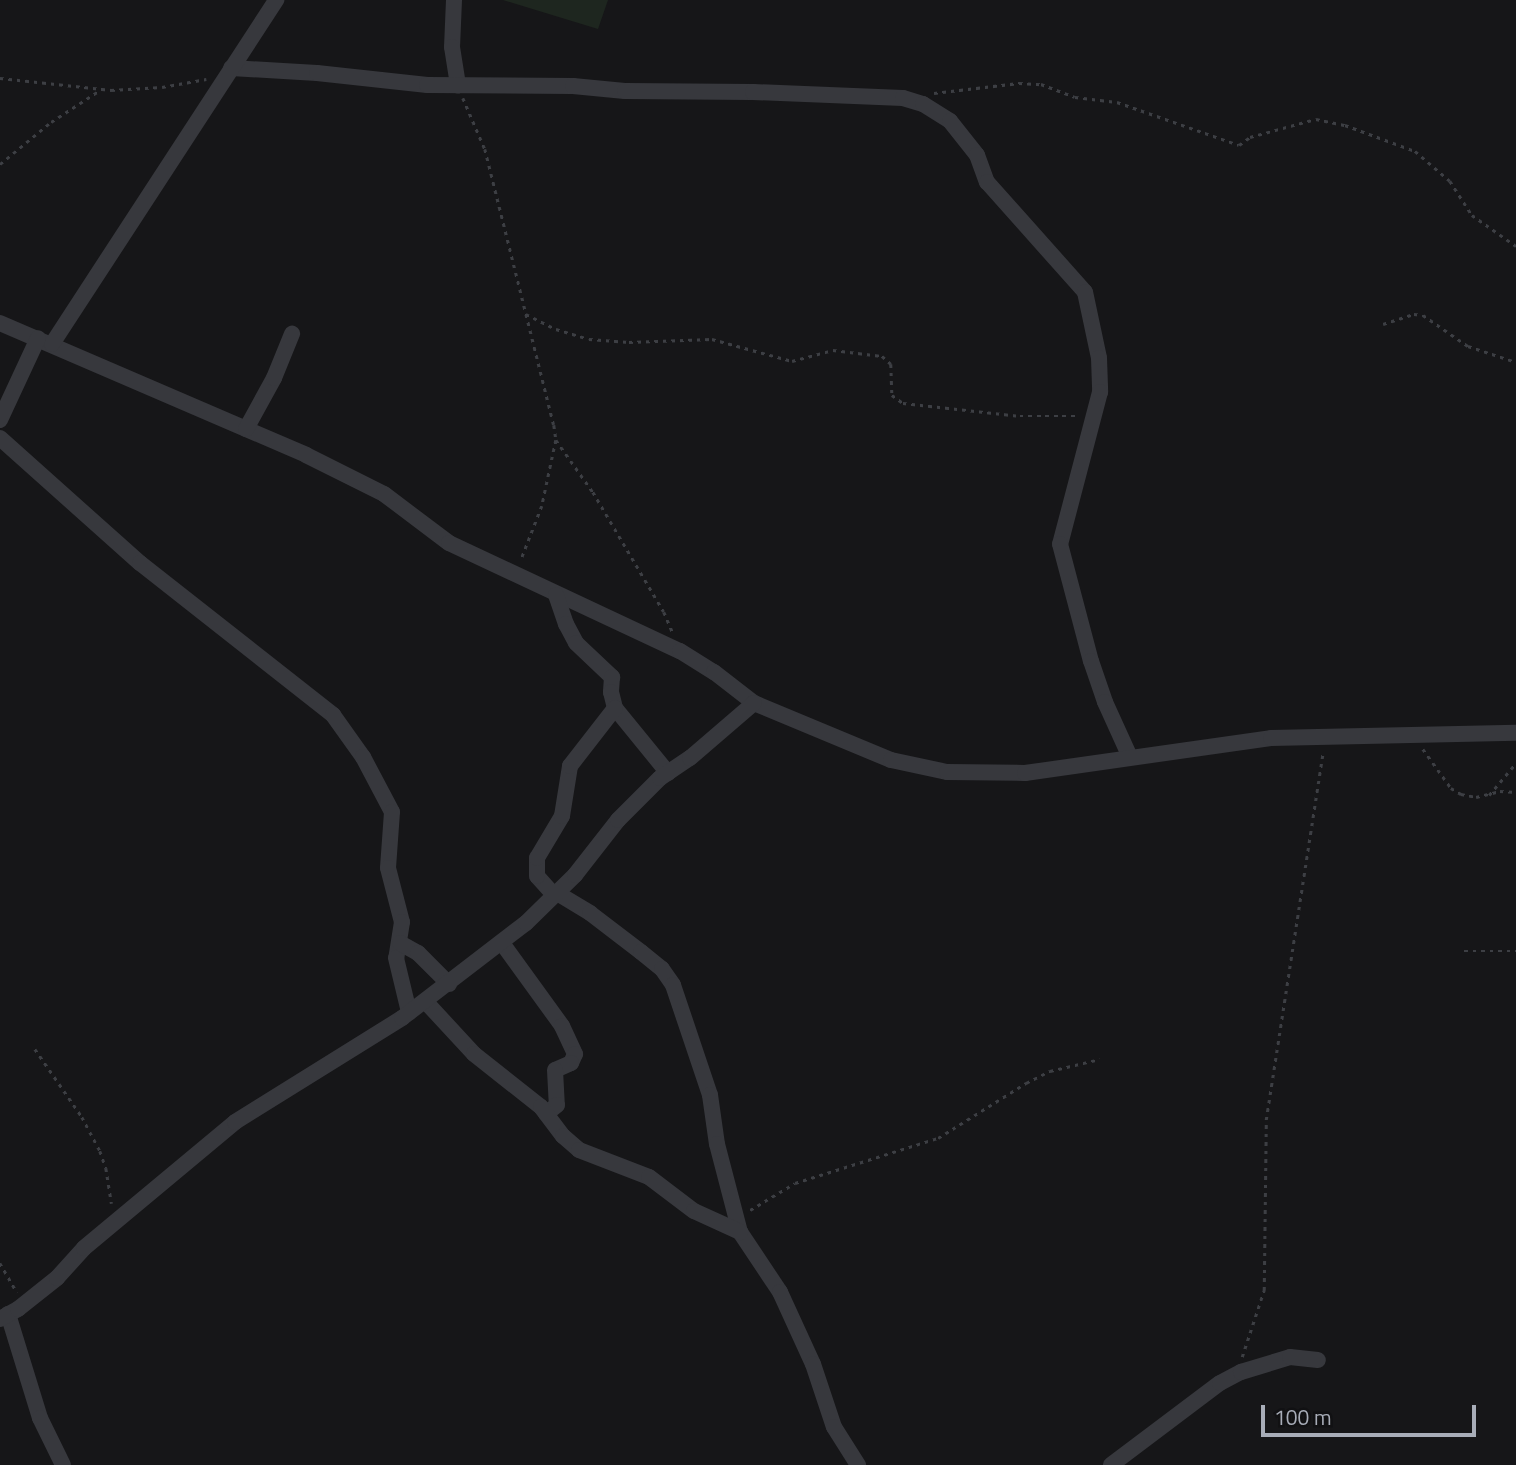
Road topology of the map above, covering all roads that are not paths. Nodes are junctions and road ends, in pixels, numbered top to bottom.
1 (276, 0) edge
2 (454, 0) edge
3 (228, 72) junction
4 (458, 86) junction
5 (0, 323) edge
6 (292, 334) dead end
7 (45, 341) junction
8 (0, 420) edge
9 (246, 429) junction
10 (0, 438) edge
11 (556, 595) junction
12 (754, 703) junction
13 (615, 708) junction
14 (1516, 733) edge
15 (1130, 757) junction
16 (668, 773) junction
17 (556, 894) junction
18 (400, 943) junction
19 (502, 943) junction
20 (449, 984) junction
21 (425, 1001) junction
22 (410, 1012) junction
23 (546, 1114) junction
24 (740, 1232) junction
25 (4, 1317) edge
26 (1318, 1360) dead end
27 (62, 1465) edge
28 (858, 1465) edge
29 (1111, 1465) edge

1 - 3 street
2 - 4 street
3 - 4 street
3 - 7 street
4 - 15 street
5 - 7 street
6 - 9 street
7 - 8 street
7 - 9 street
9 - 11 street
10 - 18 street
11 - 12 street
11 - 13 street
12 - 15 street
12 - 16 street
13 - 16 street
13 - 17 street
14 - 15 street
16 - 17 street
17 - 19 street
17 - 24 street
18 - 20 street
18 - 22 street
19 - 20 street
19 - 23 street
20 - 21 street
21 - 22 street
21 - 23 street
22 - 25 street
23 - 24 street
24 - 28 street
25 - 27 street
26 - 29 street

